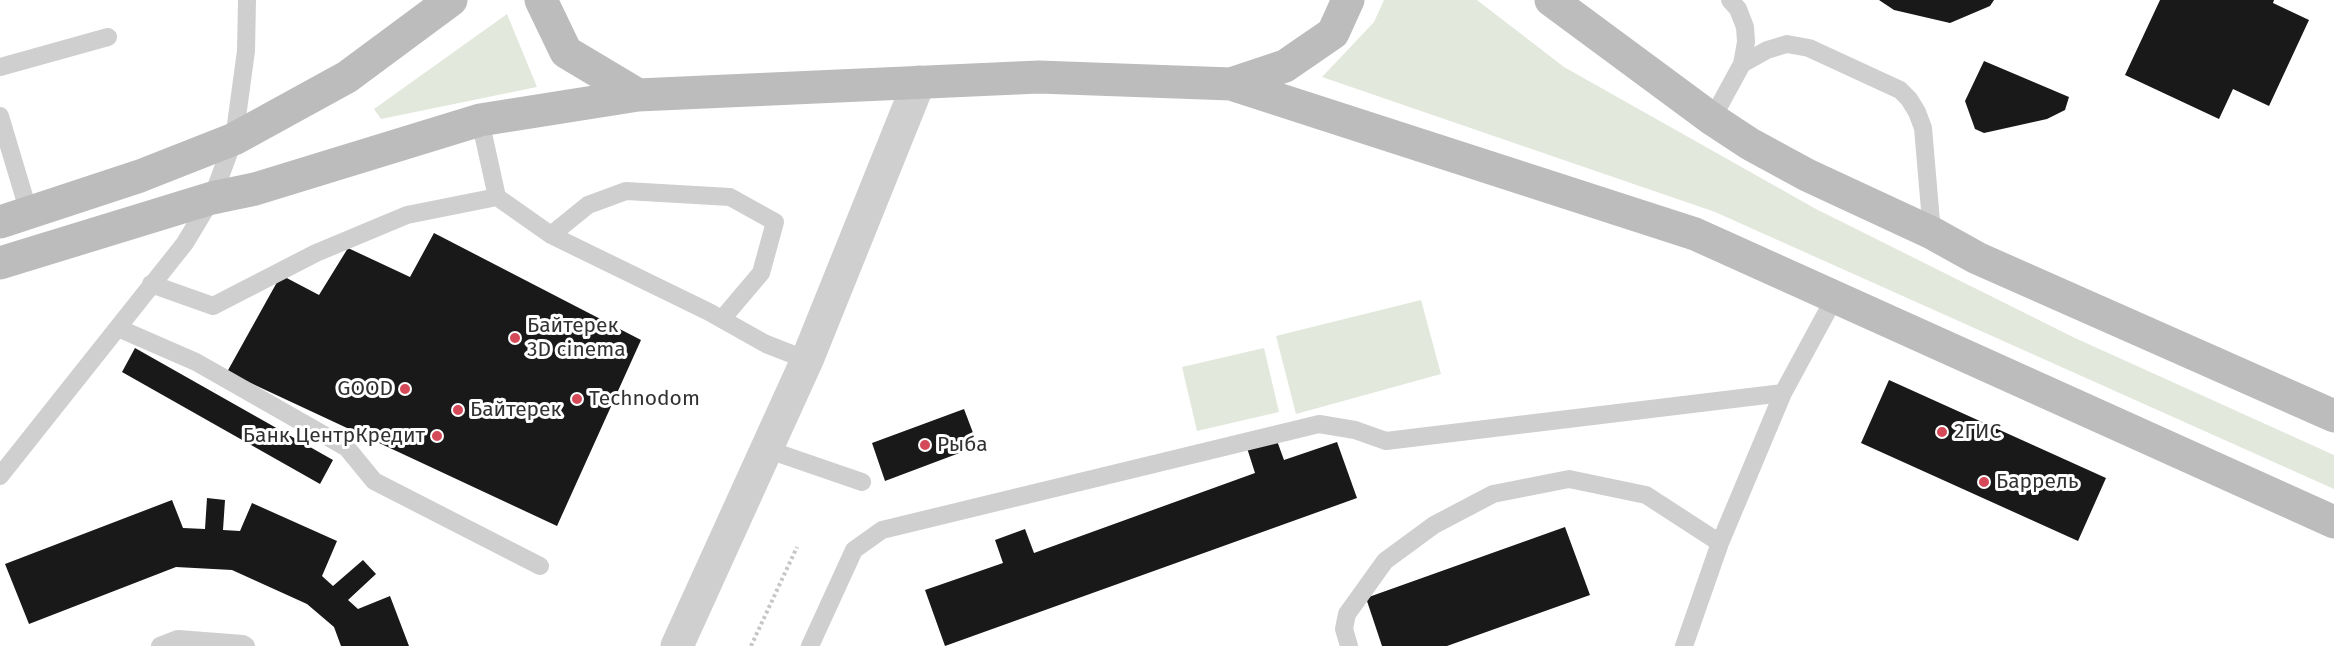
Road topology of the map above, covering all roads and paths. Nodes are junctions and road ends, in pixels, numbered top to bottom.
1 (247, 0) edge
2 (451, 0) edge
3 (541, 0) edge
4 (1348, 0) edge
5 (1551, 0) edge
6 (1730, 0) edge
7 (108, 37) dead end
8 (1742, 64) junction
9 (0, 67) edge
10 (919, 82) junction
11 (1231, 84) junction
12 (638, 95) junction
13 (0, 117) edge
14 (1712, 119) junction
15 (480, 120) junction
16 (234, 139) junction
17 (497, 197) junction
18 (212, 198) junction
19 (14, 217) edge
20 (1932, 233) junction
21 (551, 235) junction
22 (0, 264) edge
23 (151, 284) junction
24 (1835, 297) junction
25 (722, 320) junction
26 (118, 328) junction
27 (807, 360) junction
28 (1783, 393) junction
29 (2334, 416) edge
30 (766, 449) junction
31 (0, 476) edge
32 (862, 482) dead end
33 (2334, 522) edge
34 (1720, 543) junction
35 (797, 547) dead end
36 (540, 566) dead end
37 (160, 646) edge
38 (246, 646) edge
39 (677, 646) edge
40 (751, 646) edge
41 (810, 646) edge
42 (1349, 646) edge
43 (1684, 646) edge

1 - 16 lane
2 - 16 main road
3 - 12 main road
4 - 11 main road
5 - 14 main road
6 - 8 lane
7 - 9 lane
8 - 14 lane
8 - 20 lane
10 - 11 main road
10 - 12 main road
10 - 27 street
11 - 24 main road
12 - 15 main road
13 - 19 lane
14 - 20 main road
15 - 17 lane
15 - 18 main road
16 - 18 lane
16 - 19 main road
17 - 21 lane
17 - 23 lane
18 - 22 main road
18 - 23 lane
20 - 29 main road
21 - 25 lane
21 - 25 lane
23 - 26 lane
24 - 28 lane
24 - 33 main road
25 - 27 lane
26 - 31 lane
26 - 36 lane
27 - 30 street
28 - 34 lane
28 - 41 lane
30 - 32 lane
30 - 39 street
34 - 42 lane
34 - 43 lane
35 - 40 path
37 - 38 lane

